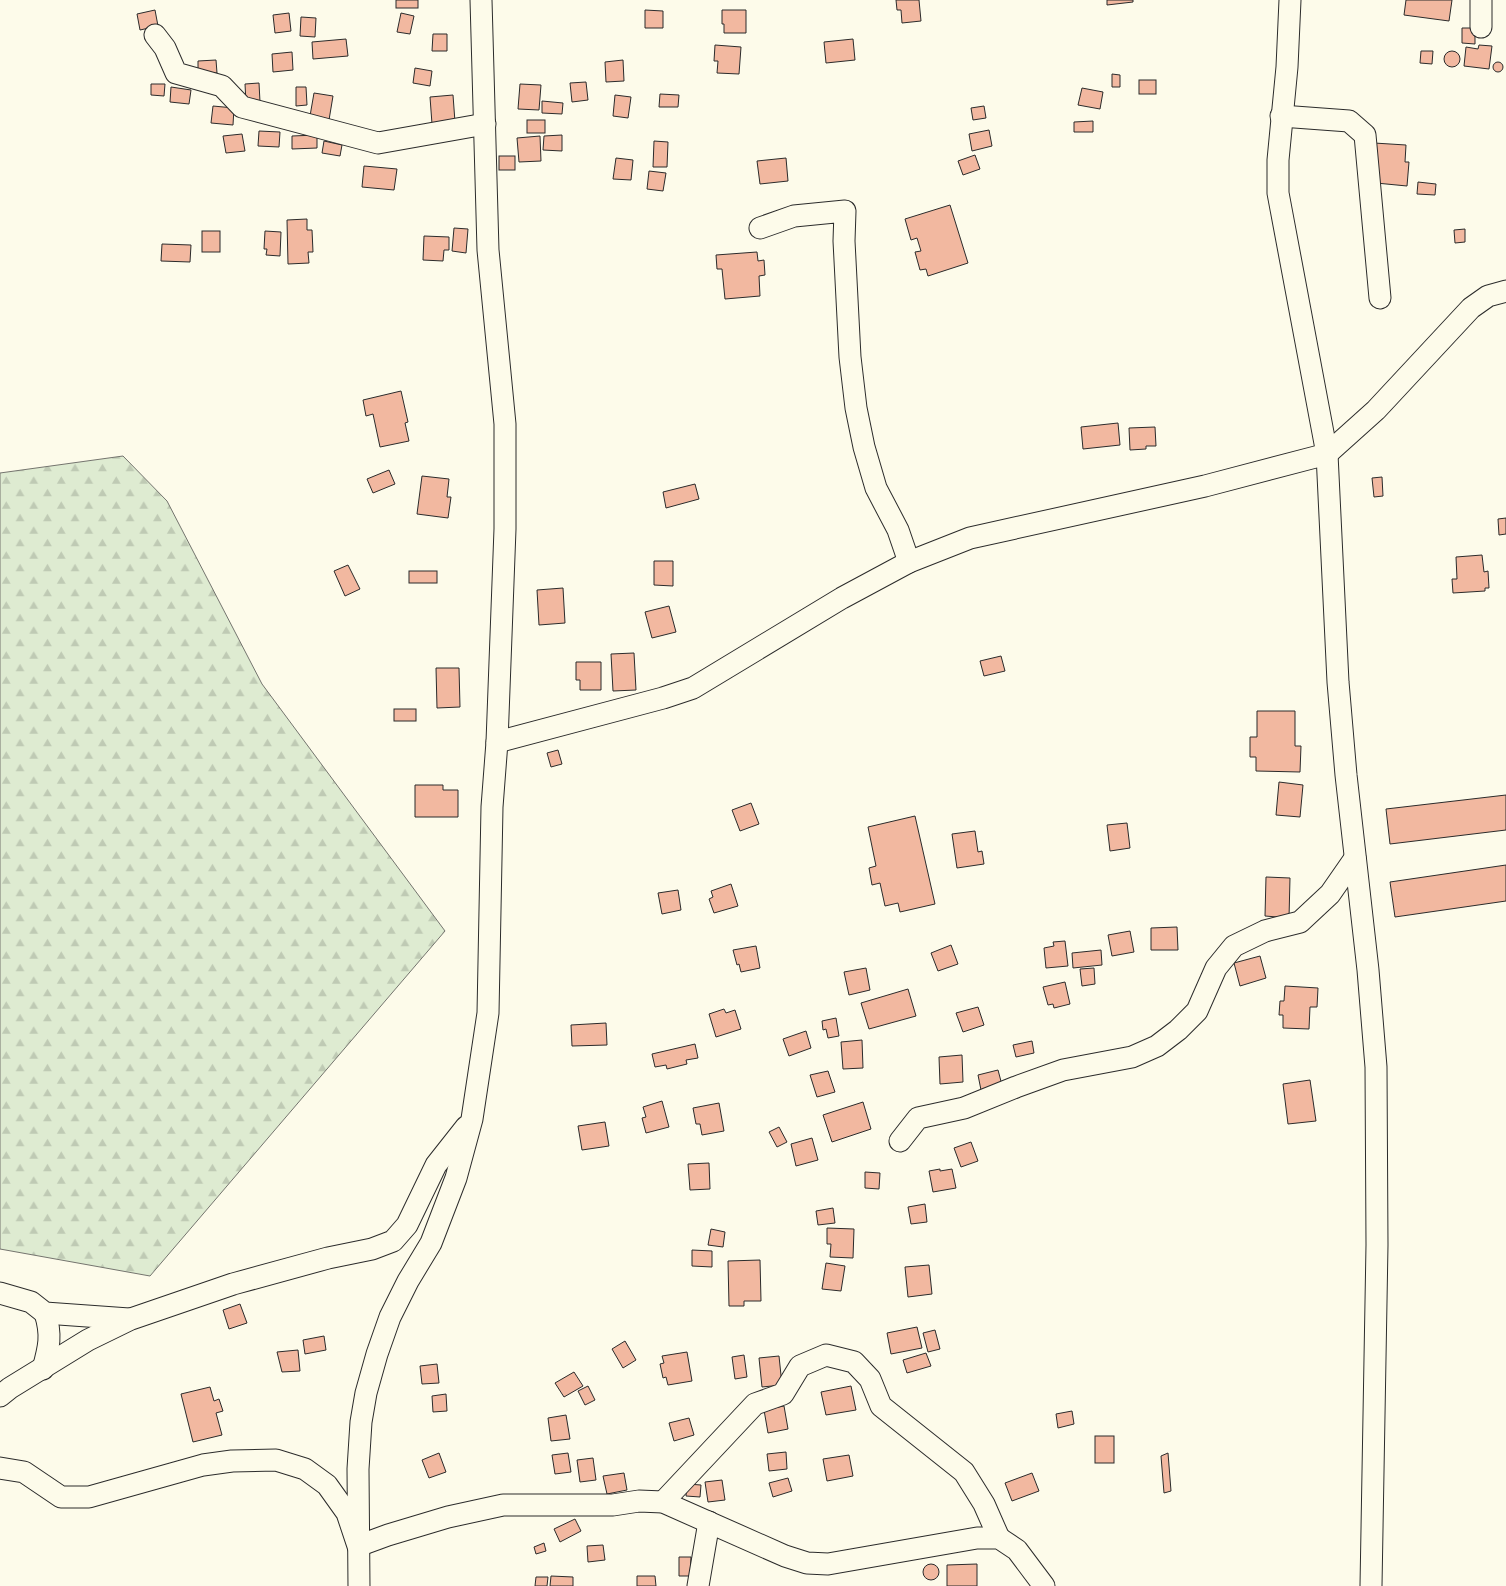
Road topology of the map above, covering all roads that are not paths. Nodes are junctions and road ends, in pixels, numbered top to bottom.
1 (481, 0) edge
2 (1290, 0) edge
3 (1481, 0) edge
4 (1481, 27) dead end
5 (155, 35) dead end
6 (1281, 116) junction
7 (484, 124) junction
8 (760, 228) dead end
9 (1506, 291) edge
10 (1380, 298) dead end
11 (1327, 454) junction
12 (910, 562) junction
13 (498, 742) junction
14 (1355, 858) junction
15 (472, 1118) junction
16 (900, 1142) dead end
17 (0, 1293) edge
18 (45, 1313) junction
19 (131, 1319) junction
20 (43, 1369) junction
21 (0, 1396) edge
22 (0, 1468) edge
23 (663, 1502) junction
24 (709, 1522) junction
25 (999, 1538) junction
26 (358, 1546) junction
27 (359, 1586) edge
28 (698, 1586) edge
29 (1044, 1586) edge
30 (1371, 1586) edge

1 - 7 street
2 - 6 street
3 - 4 street
5 - 7 street
6 - 10 street
6 - 11 street
7 - 13 street
8 - 12 street
9 - 11 street
11 - 12 street
11 - 14 street
12 - 13 street
13 - 15 street
14 - 16 street
14 - 30 street
15 - 19 street
15 - 26 street
17 - 18 street
18 - 19 street
18 - 20 street
19 - 20 street
20 - 21 street
22 - 26 street
23 - 24 street
23 - 25 street
23 - 26 street
24 - 25 street
24 - 28 street
25 - 29 street
26 - 27 street

